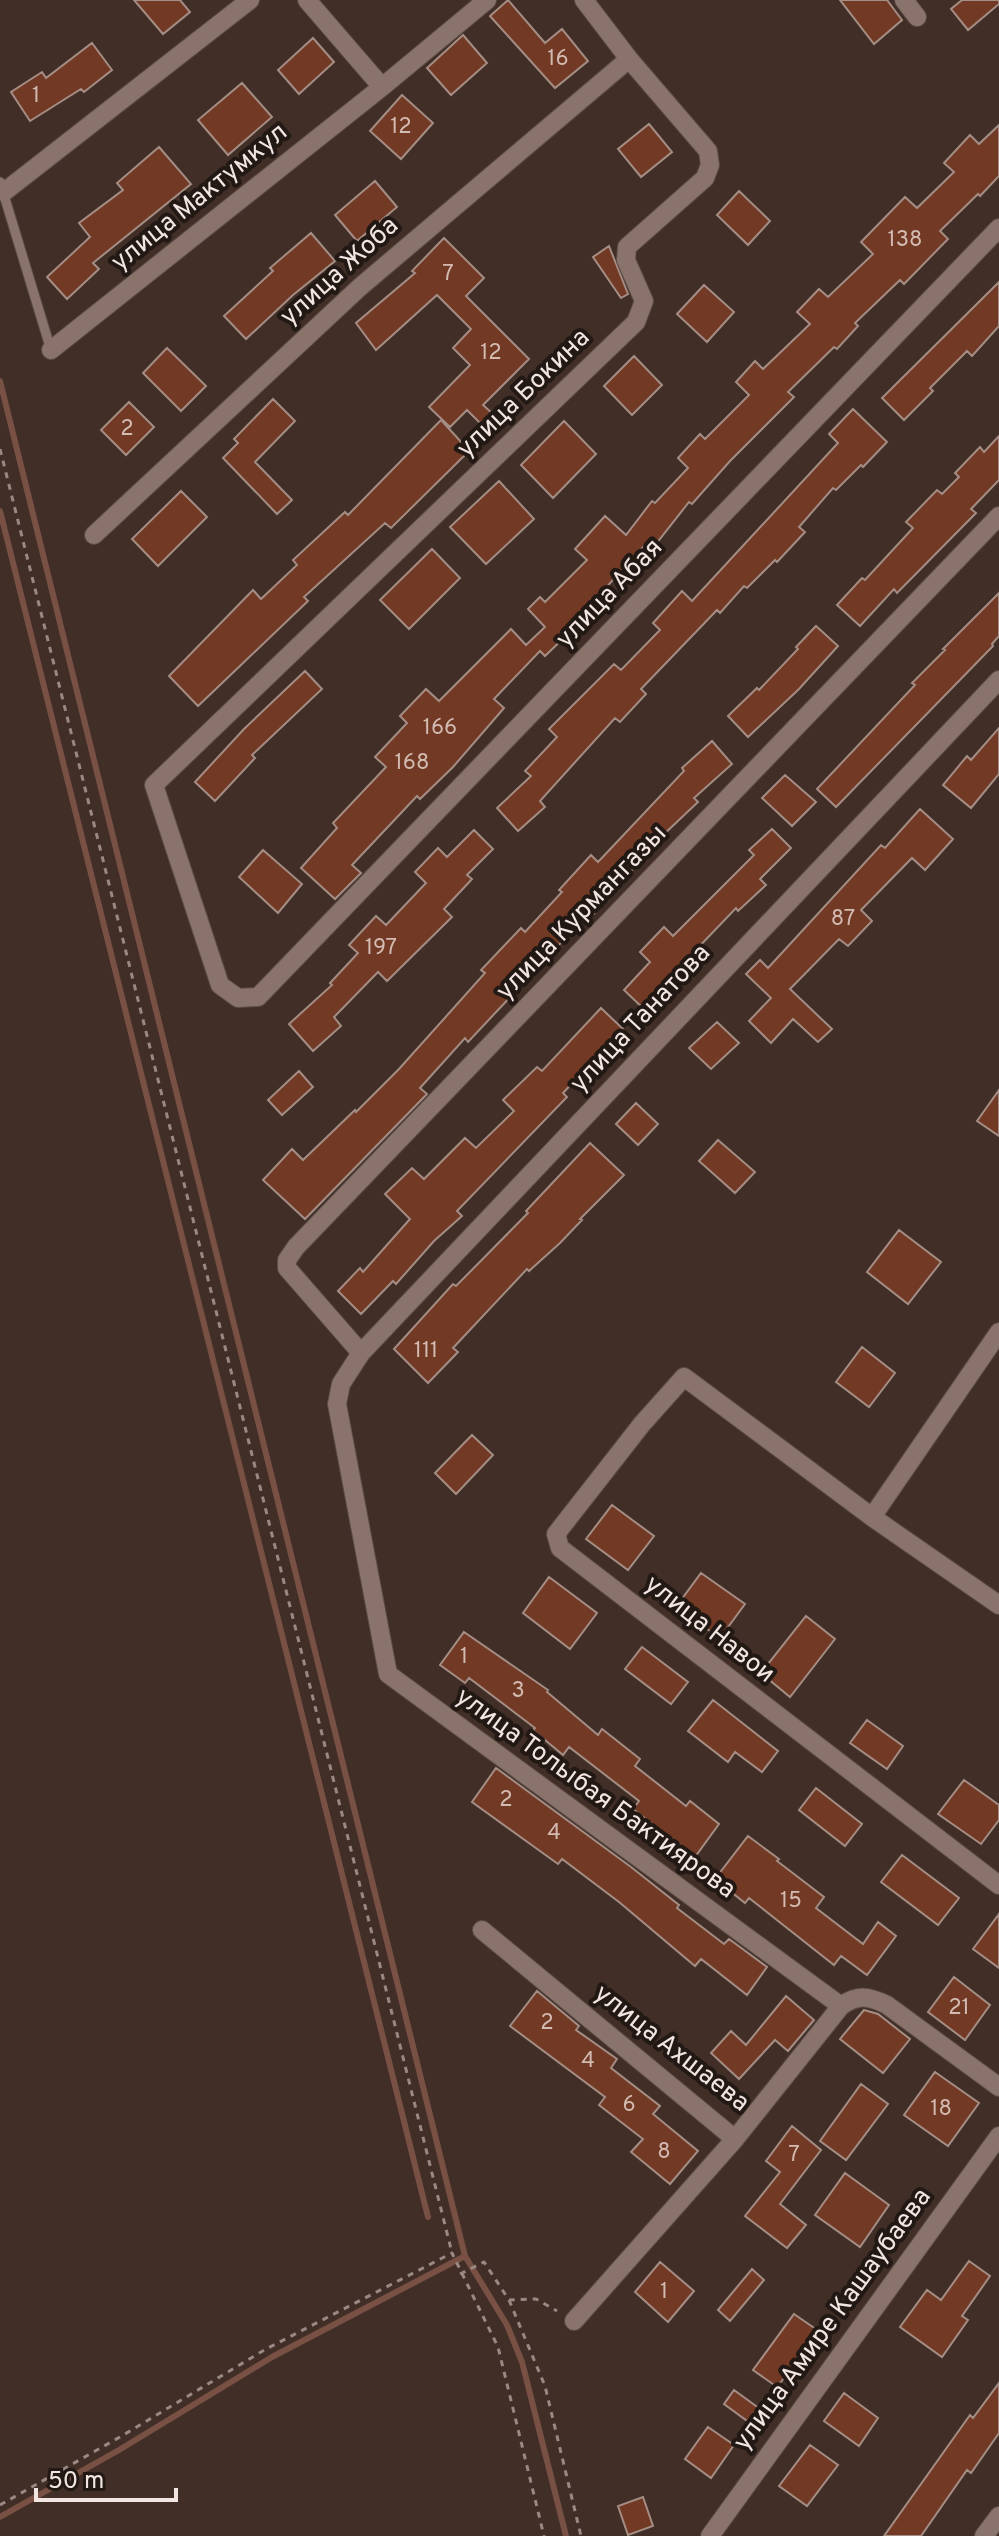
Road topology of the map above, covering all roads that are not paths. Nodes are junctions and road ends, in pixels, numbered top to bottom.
1 (250, 0) edge
2 (307, 0) edge
3 (487, 0) edge
4 (584, 0) edge
5 (904, 0) edge
6 (917, 17) dead end
7 (629, 59) junction
8 (382, 87) junction
9 (2, 187) edge
10 (999, 228) edge
11 (51, 350) joint
12 (999, 516) edge
13 (94, 535) dead end
14 (999, 680) edge
15 (258, 997) joint
16 (999, 1332) edge
17 (361, 1353) junction
18 (337, 1404) joint
19 (872, 1517) junction
20 (999, 1605) edge
21 (999, 1885) edge
22 (482, 1930) dead end
23 (841, 2006) junction
24 (999, 2087) edge
25 (999, 2136) edge
26 (735, 2139) junction
27 (574, 2321) road end
28 (999, 2516) edge
29 (710, 2536) edge
30 (984, 2536) edge

1 - 9 street
2 - 8 street
3 - 8 street, улица Мактумкул
4 - 7 street, улица Бокина
5 - 6 street
7 - 13 street, улица Жоба
7 - 15 street, улица Бокина
8 - 11 street, улица Мактумкул
9 - 11 lane
10 - 15 street, улица Абая
12 - 17 street, улица Курмангазы
14 - 17 street, улица Танатова
16 - 19 street
17 - 18 street, улица Танатова
18 - 23 street, улица Толыбая Бактиярова
19 - 20 street
19 - 21 street, улица Навои
22 - 26 street, улица Ахшаева
23 - 24 street
23 - 26 street, улица Ахшаева
25 - 29 street, улица Амире Кашаубаева
26 - 27 street
28 - 30 street

